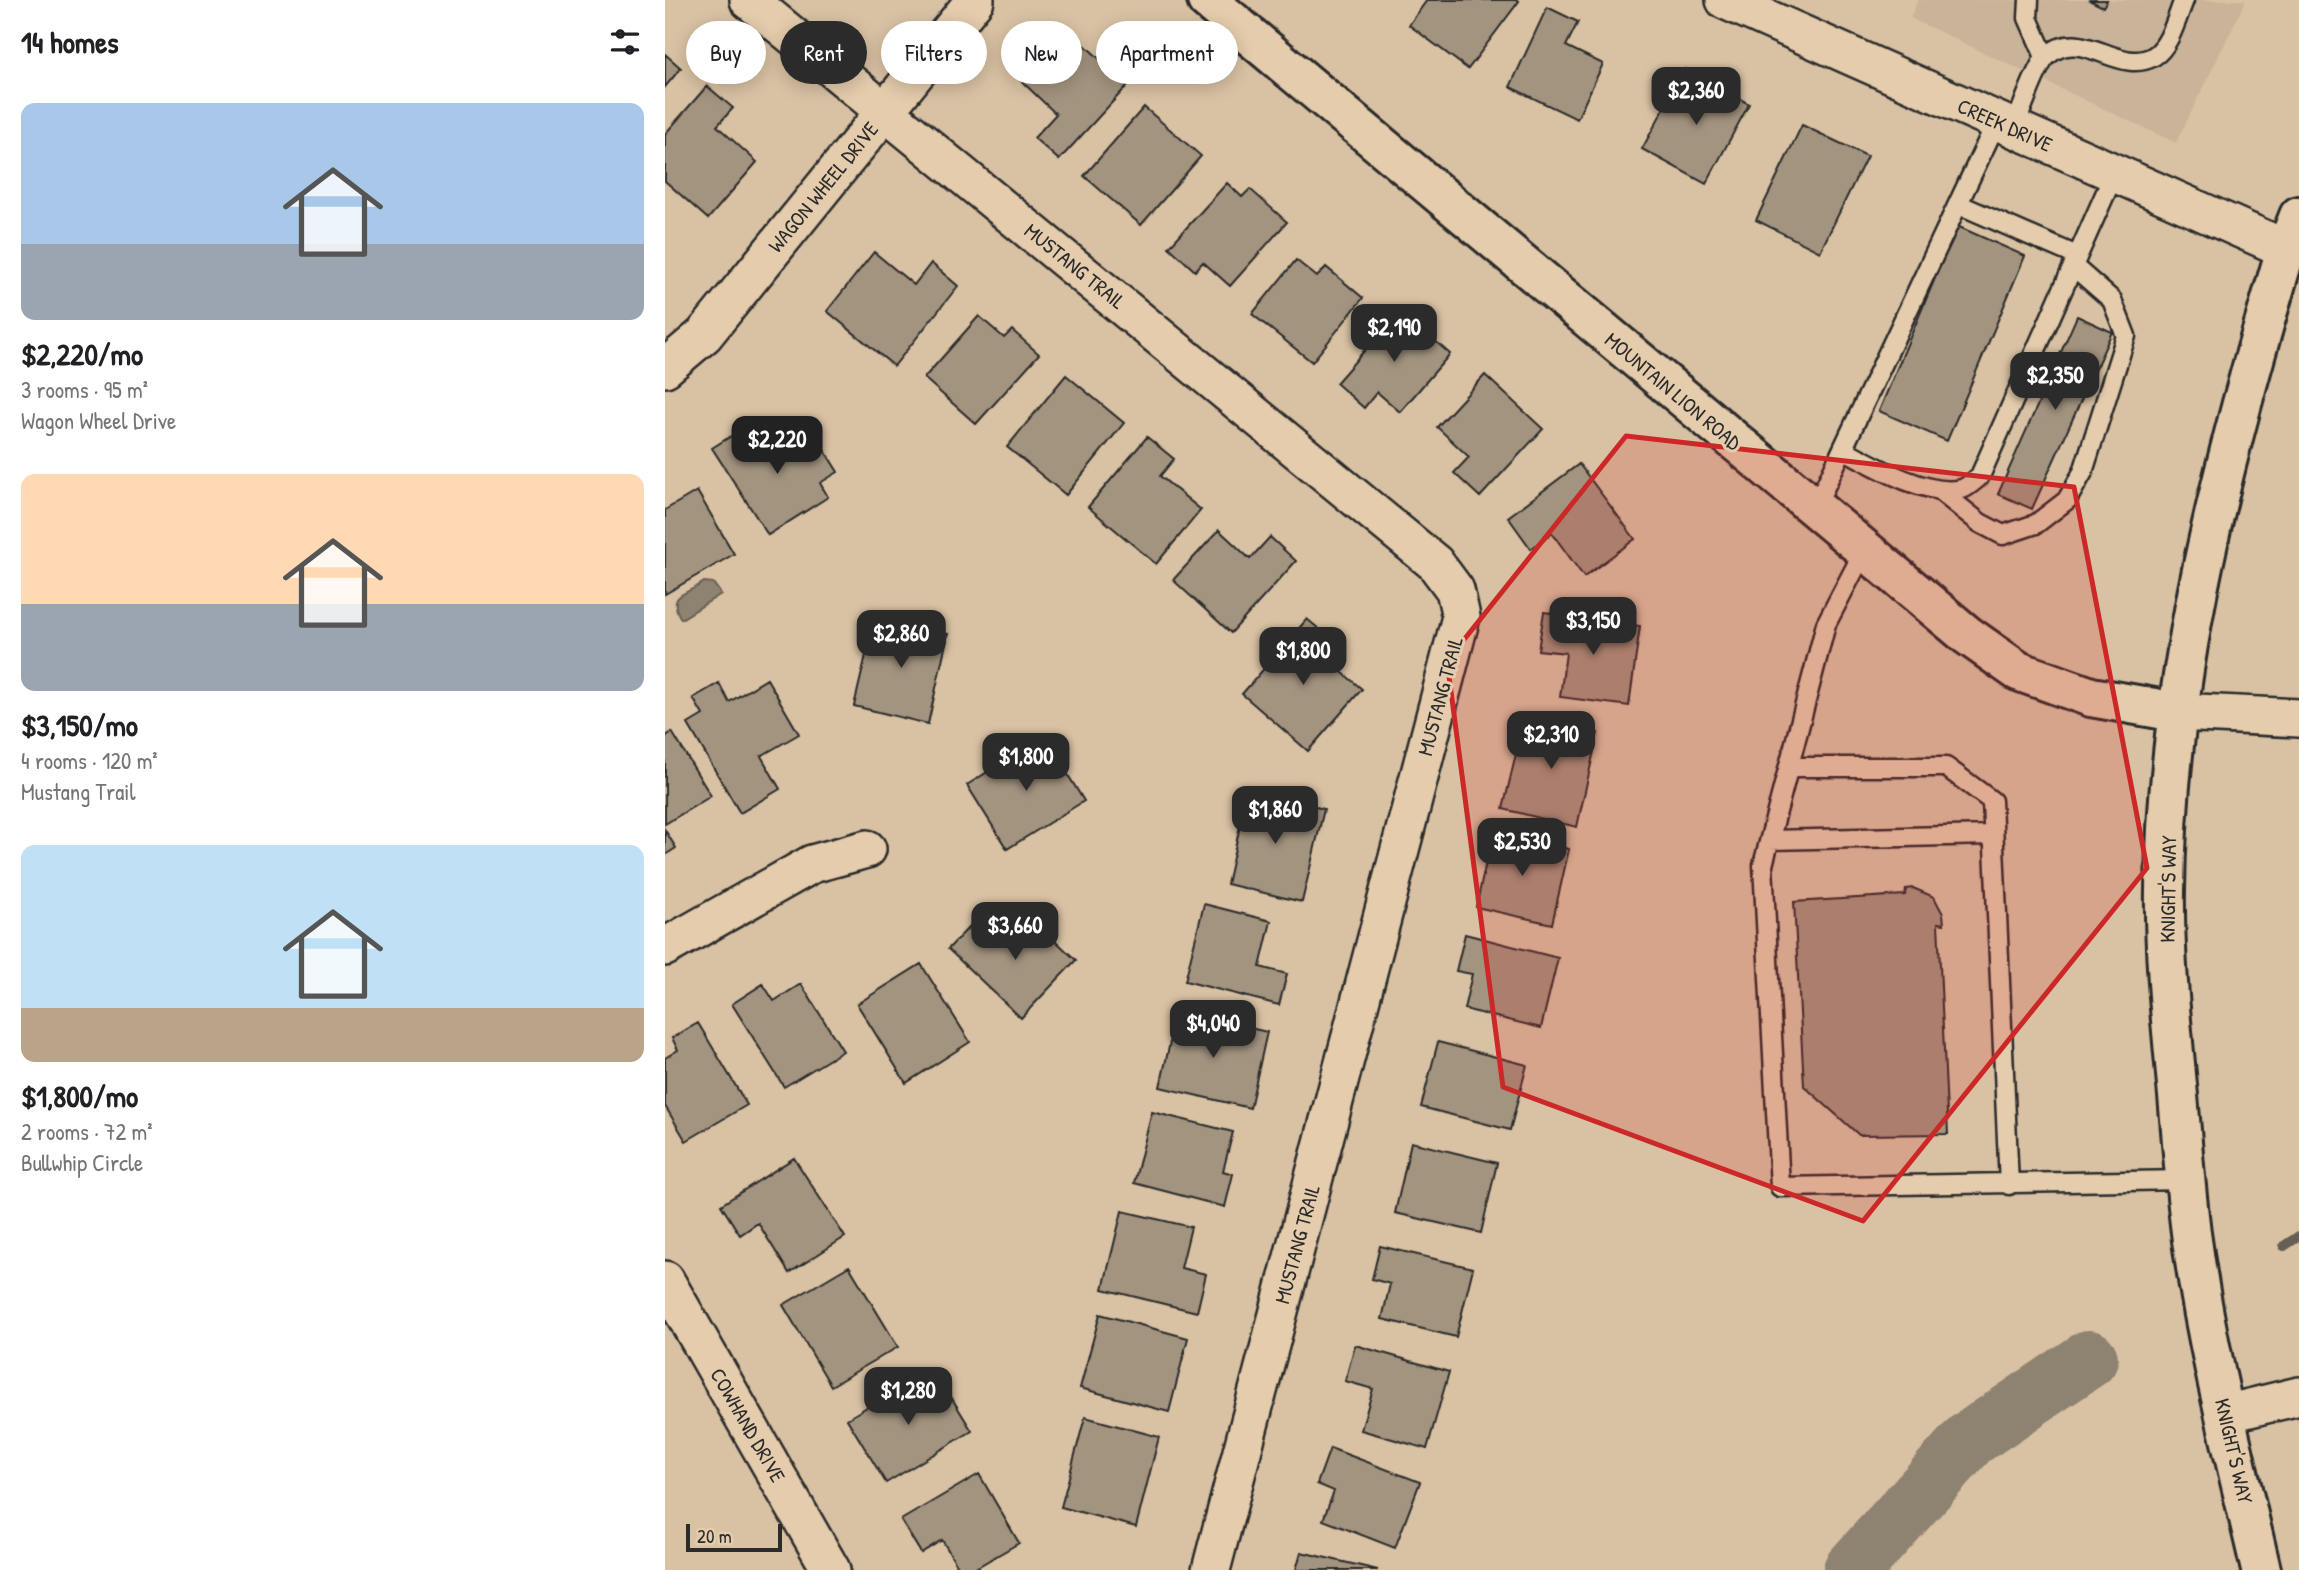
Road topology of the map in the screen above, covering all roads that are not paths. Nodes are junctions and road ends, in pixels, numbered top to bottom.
1 (749, 0) edge
2 (975, 0) edge
3 (1207, 0) edge
4 (1725, 0) edge
5 (2029, 0) edge
6 (2184, 0) edge
7 (2045, 57) junction
8 (885, 109) junction
9 (2005, 125) junction
10 (2114, 174) junction
11 (1958, 204) junction
12 (2293, 232) edge
13 (2075, 261) junction
14 (665, 368) edge
15 (1843, 449) junction
16 (1940, 491) junction
17 (1815, 510) junction
18 (1864, 551) junction
19 (2177, 712) junction
20 (2299, 718) edge
21 (1789, 767) junction
22 (1993, 835) junction
23 (1770, 840) junction
24 (867, 849) dead end
25 (665, 947) edge
26 (2186, 1180) junction
27 (2009, 1185) junction
28 (665, 1280) edge
29 (2299, 1396) edge
30 (2225, 1414) junction
31 (831, 1570) edge
32 (1211, 1570) edge
33 (2261, 1570) edge

1 - 8 street, MUSTANG TRAIL
2 - 8 street, WAGON WHEEL DRIVE
3 - 17 main road, MOUNTAIN LION ROAD
4 - 9 street, CREEK DRIVE
5 - 7 lane
6 - 7 lane
7 - 9 lane
8 - 14 street, WAGON WHEEL DRIVE
8 - 32 street, MUSTANG TRAIL
9 - 10 street, CREEK DRIVE
9 - 11 lane
10 - 12 street, CREEK DRIVE
10 - 13 lane
11 - 13 lane
11 - 15 lane
12 - 19 main road, KNIGHT'S WAY
13 - 16 lane
13 - 16 lane
15 - 16 lane
15 - 17 lane
17 - 18 main road, MOUNTAIN LION ROAD
18 - 19 main road, MOUNTAIN LION ROAD
18 - 21 lane
19 - 20 street
19 - 26 main road, KNIGHT'S WAY
21 - 22 lane
21 - 23 lane
22 - 23 lane
22 - 27 lane
23 - 27 lane
24 - 25 street
26 - 27 lane
26 - 30 main road, KNIGHT'S WAY
28 - 31 street, COWHAND DRIVE
29 - 30 street
30 - 33 main road, KNIGHT'S WAY

